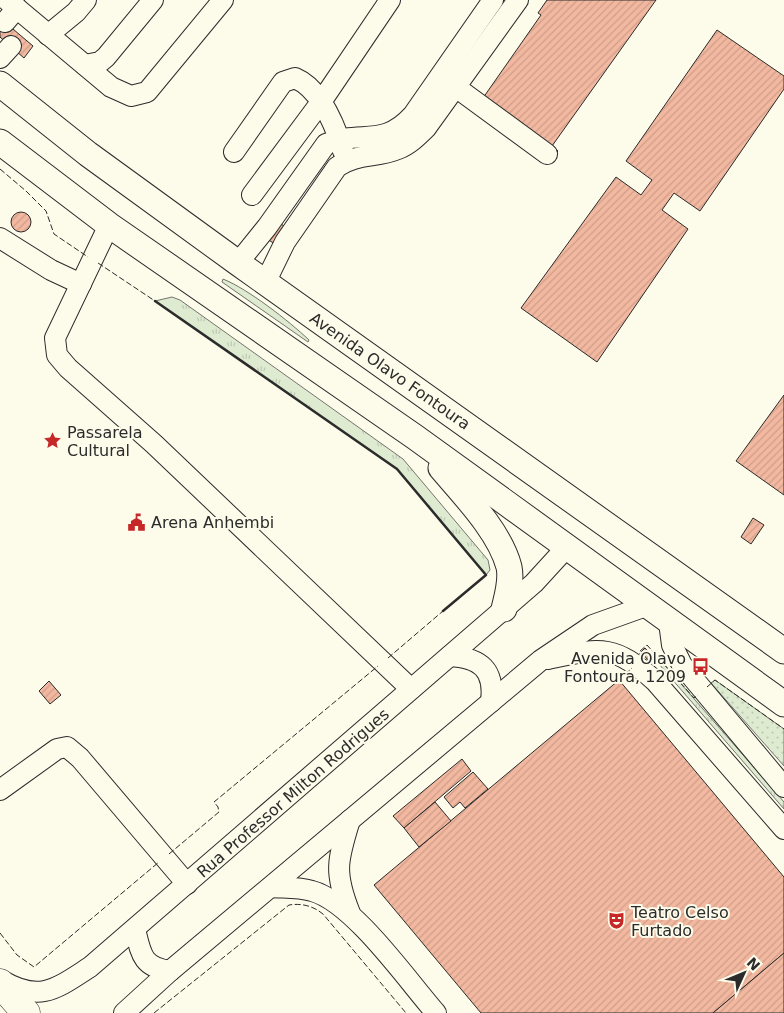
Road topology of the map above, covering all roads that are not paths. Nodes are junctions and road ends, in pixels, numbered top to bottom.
1 (86, 0) edge
2 (152, 0) edge
3 (222, 0) edge
4 (390, 0) edge
5 (493, 0) edge
6 (518, 0) edge
7 (10, 10) edge
8 (474, 27) junction
9 (48, 35) junction
10 (490, 39) junction
11 (16, 41) edge
12 (85, 65) junction
13 (448, 82) junction
14 (0, 84) edge
15 (321, 102) junction
16 (339, 139) junction
17 (0, 142) edge
18 (234, 152) dead end
19 (547, 154) dead end
20 (346, 160) junction
21 (252, 194) dead end
22 (109, 224) junction
23 (0, 238) edge
24 (238, 263) junction
25 (265, 282) junction
26 (81, 284) junction
27 (415, 437) junction
28 (490, 441) junction
29 (466, 474) junction
30 (566, 548) junction
31 (646, 606) junction
32 (504, 609) junction
33 (669, 622) junction
34 (784, 651) edge
35 (450, 656) junction
36 (541, 660) junction
37 (411, 689) junction
38 (491, 702) junction
39 (784, 704) edge
40 (784, 787) edge
41 (0, 790) edge
42 (350, 820) junction
43 (784, 829) edge
44 (188, 884) junction
45 (271, 887) junction
46 (350, 913) junction
47 (135, 929) junction
48 (170, 972) junction
49 (0, 979) edge
50 (0, 984) edge
51 (26, 1013) edge
52 (124, 1013) edge
53 (436, 1013) edge

1 - 9 street
2 - 12 street
3 - 12 street
4 - 15 street
5 - 8 street
6 - 10 street
7 - 11 street
8 - 10 street
8 - 13 street
9 - 11 street
9 - 12 street
10 - 13 street
13 - 16 street
13 - 19 street
13 - 20 street
14 - 24 main road, Avenida Olavo Fontoura
15 - 16 street
15 - 18 street
15 - 21 street
16 - 20 street
16 - 24 street
17 - 22 main road
20 - 25 street
22 - 26 street
22 - 27 main road
23 - 26 street
24 - 25 main road, Avenida Olavo Fontoura
25 - 28 main road, Avenida Olavo Fontoura
26 - 37 street
27 - 29 main road
27 - 32 main road
28 - 29 main road
28 - 34 main road, Avenida Olavo Fontoura
29 - 30 main road
30 - 31 main road
30 - 32 street, Rua Professor Milton Rodrigues
31 - 33 main road
31 - 36 street
32 - 35 street, Rua Professor Milton Rodrigues
33 - 39 main road
33 - 40 street
35 - 37 street, Rua Professor Milton Rodrigues
35 - 38 street
36 - 38 street
36 - 43 street
37 - 44 street, Rua Professor Milton Rodrigues
38 - 42 street
41 - 44 street
42 - 45 street
42 - 46 street
44 - 47 street, Rua Professor Milton Rodrigues
45 - 46 street
45 - 48 street
46 - 53 street
47 - 48 street
47 - 49 street, Rua Professor Milton Rodrigues
48 - 52 street
50 - 51 highway

